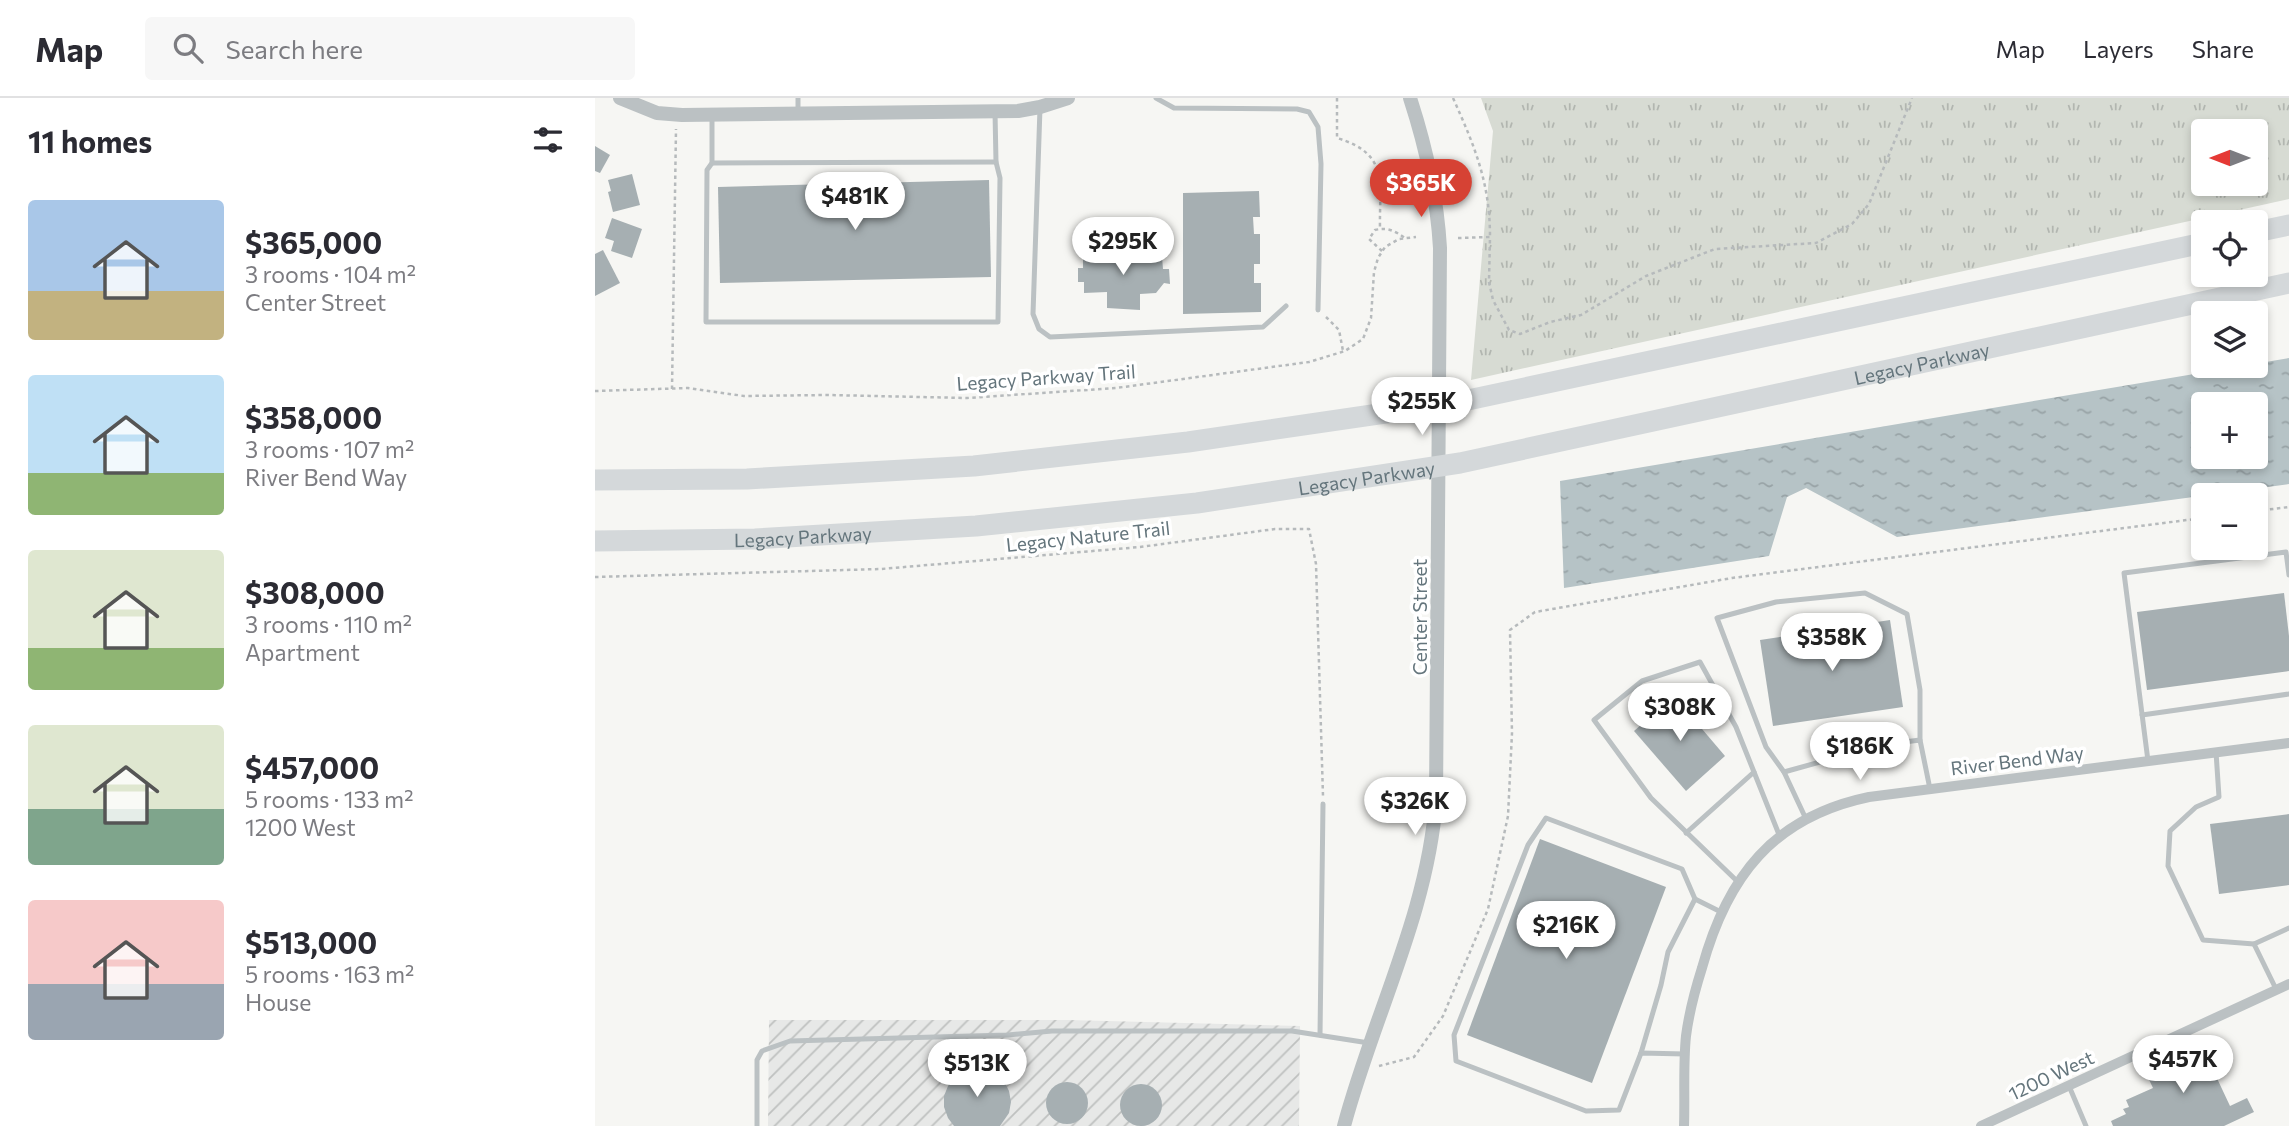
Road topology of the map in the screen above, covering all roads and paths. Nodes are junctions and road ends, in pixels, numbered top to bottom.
1 (620, 98) edge
2 (798, 98) edge
3 (1068, 98) edge
4 (1156, 98) edge
5 (1337, 98) edge
6 (1410, 98) edge
7 (1453, 98) edge
8 (1912, 98) edge
9 (964, 105) edge
10 (1040, 107) junction
11 (995, 112) junction
12 (676, 115) junction
13 (712, 115) junction
14 (798, 115) junction
15 (996, 162) junction
16 (712, 163) junction
17 (2289, 225) edge
18 (1380, 229) junction
19 (2268, 229) edge
20 (1416, 237) dead end
21 (1458, 237) dead end
22 (1490, 237) junction
23 (1405, 238) junction
24 (2191, 246) edge
25 (1383, 251) junction
26 (2289, 284) edge
27 (1286, 306) dead end
28 (1318, 310) joint
29 (1343, 351) junction
30 (672, 388) junction
31 (595, 391) edge
32 (595, 480) edge
33 (2289, 507) edge
34 (2268, 510) edge
35 (2191, 520) edge
36 (595, 541) edge
37 (2289, 575) edge
38 (595, 577) edge
39 (2289, 694) edge
40 (2142, 715) junction
41 (1920, 740) junction
42 (2289, 743) edge
43 (2216, 752) junction
44 (2148, 761) junction
45 (1754, 772) junction
46 (1784, 772) junction
47 (1930, 789) junction
48 (1323, 804) joint
49 (1806, 819) junction
50 (1686, 833) junction
51 (1780, 837) junction
52 (1738, 882) junction
53 (1695, 899) junction
54 (1721, 912) junction
55 (2289, 928) edge
56 (2254, 944) junction
57 (2289, 984) edge
58 (2276, 990) junction
59 (1320, 1035) junction
60 (1370, 1043) junction
61 (1641, 1053) junction
62 (1685, 1054) junction
63 (1363, 1063) junction
64 (2069, 1086) junction
65 (757, 1126) edge
66 (1344, 1126) edge
67 (1684, 1126) edge
68 (1981, 1126) edge
69 (2086, 1126) edge

1 - 12 street
2 - 14 lane
3 - 10 street
4 - 28 lane
5 - 18 path
6 - 60 street, Center Street
7 - 22 path
8 - 22 path
9 - 11 street
9 - 14 street
10 - 11 street
10 - 27 lane
11 - 15 lane
12 - 13 street
12 - 30 path
13 - 14 street
13 - 16 lane
15 - 16 lane
15 - 16 lane
17 - 19 highway
18 - 23 path
18 - 25 path
20 - 23 path
21 - 22 path
23 - 25 path
24 - 32 highway
25 - 29 path, Legacy Parkway Trail
26 - 36 highway, Legacy Parkway
28 - 29 path
29 - 30 path, Legacy Parkway Trail
30 - 31 path, Legacy Parkway Trail
33 - 34 path
35 - 63 path
37 - 40 lane
38 - 48 path, Legacy Nature Trail
39 - 40 lane
40 - 44 lane
41 - 46 lane
41 - 46 lane
41 - 47 lane
42 - 43 street, River Bend Way
43 - 44 street, River Bend Way
43 - 56 lane
44 - 47 street, River Bend Way
45 - 50 lane
45 - 50 lane
45 - 51 lane
46 - 49 lane
47 - 49 street, River Bend Way
48 - 59 lane
49 - 51 street, River Bend Way
50 - 52 lane
51 - 52 street, River Bend Way
52 - 54 street, River Bend Way
53 - 54 lane
53 - 61 lane
53 - 61 lane
54 - 62 street, River Bend Way
55 - 56 lane
56 - 58 lane
57 - 58 street, 1200 West
58 - 64 street, 1200 West
59 - 60 lane
59 - 65 lane
60 - 63 street, Center Street
61 - 62 lane
62 - 67 street, River Bend Way
63 - 66 street, Center Street
64 - 68 street, 1200 West
64 - 69 lane

